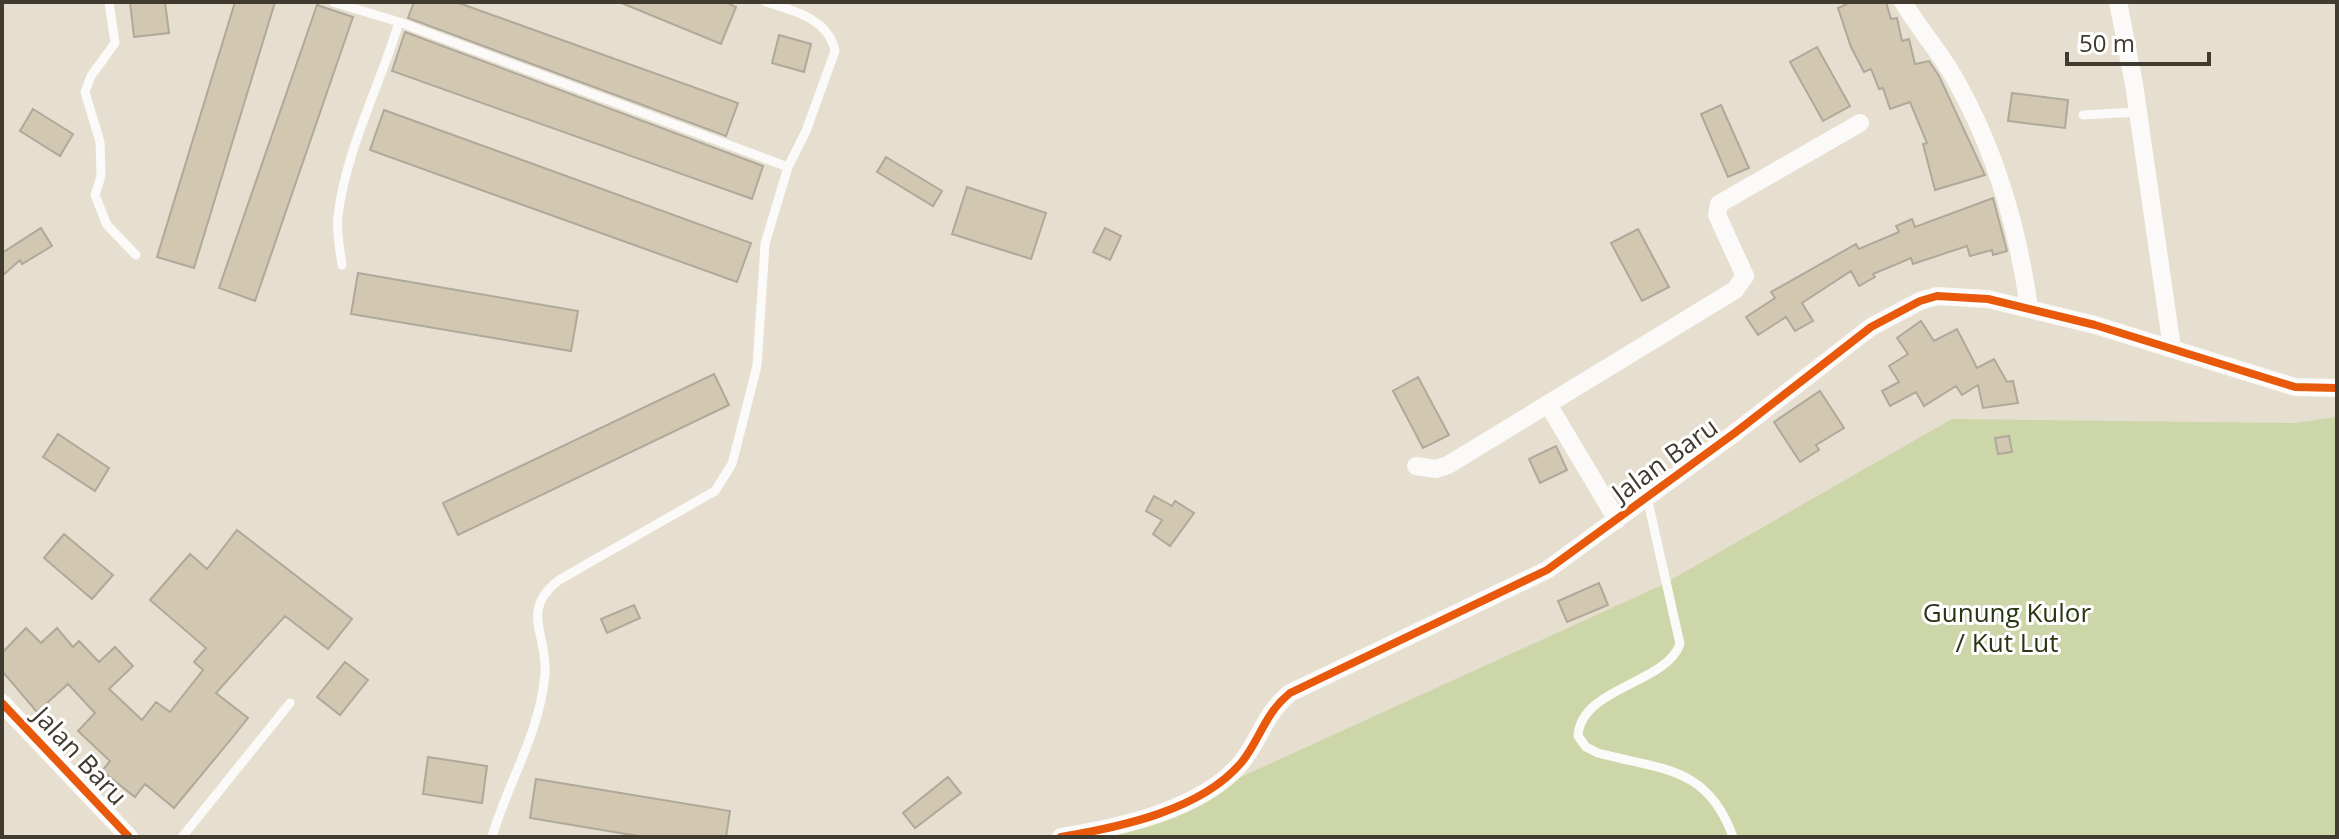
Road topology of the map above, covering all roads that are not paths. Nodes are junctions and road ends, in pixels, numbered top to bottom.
1 (109, 2) edge
2 (333, 2) edge
3 (766, 2) edge
4 (1903, 2) edge
5 (2118, 2) edge
6 (399, 22) junction
7 (2138, 112) junction
8 (2083, 115) dead end
9 (1860, 123) dead end
10 (788, 167) junction
11 (136, 255) dead end
12 (342, 265) dead end
13 (2029, 308) junction
14 (2172, 348) junction
15 (2337, 388) edge
16 (1548, 404) junction
17 (1416, 466) dead end
18 (1647, 497) junction
19 (1617, 520) junction
20 (2, 703) edge
21 (290, 703) dead end
22 (129, 837) edge
23 (182, 837) edge
24 (492, 837) edge
25 (1061, 837) edge
26 (1733, 837) edge

1 - 11 lane
2 - 6 lane
3 - 10 lane
4 - 13 street
5 - 7 street
6 - 10 lane
6 - 12 lane
7 - 8 lane
7 - 14 street
9 - 16 street
10 - 24 lane
13 - 14 street, Jalan Baru
13 - 18 street, Jalan Baru
14 - 15 street, Jalan Baru
16 - 17 street
16 - 19 street
18 - 19 street, Jalan Baru
18 - 26 lane
19 - 25 street, Jalan Baru
20 - 22 street, Jalan Baru
21 - 23 lane

